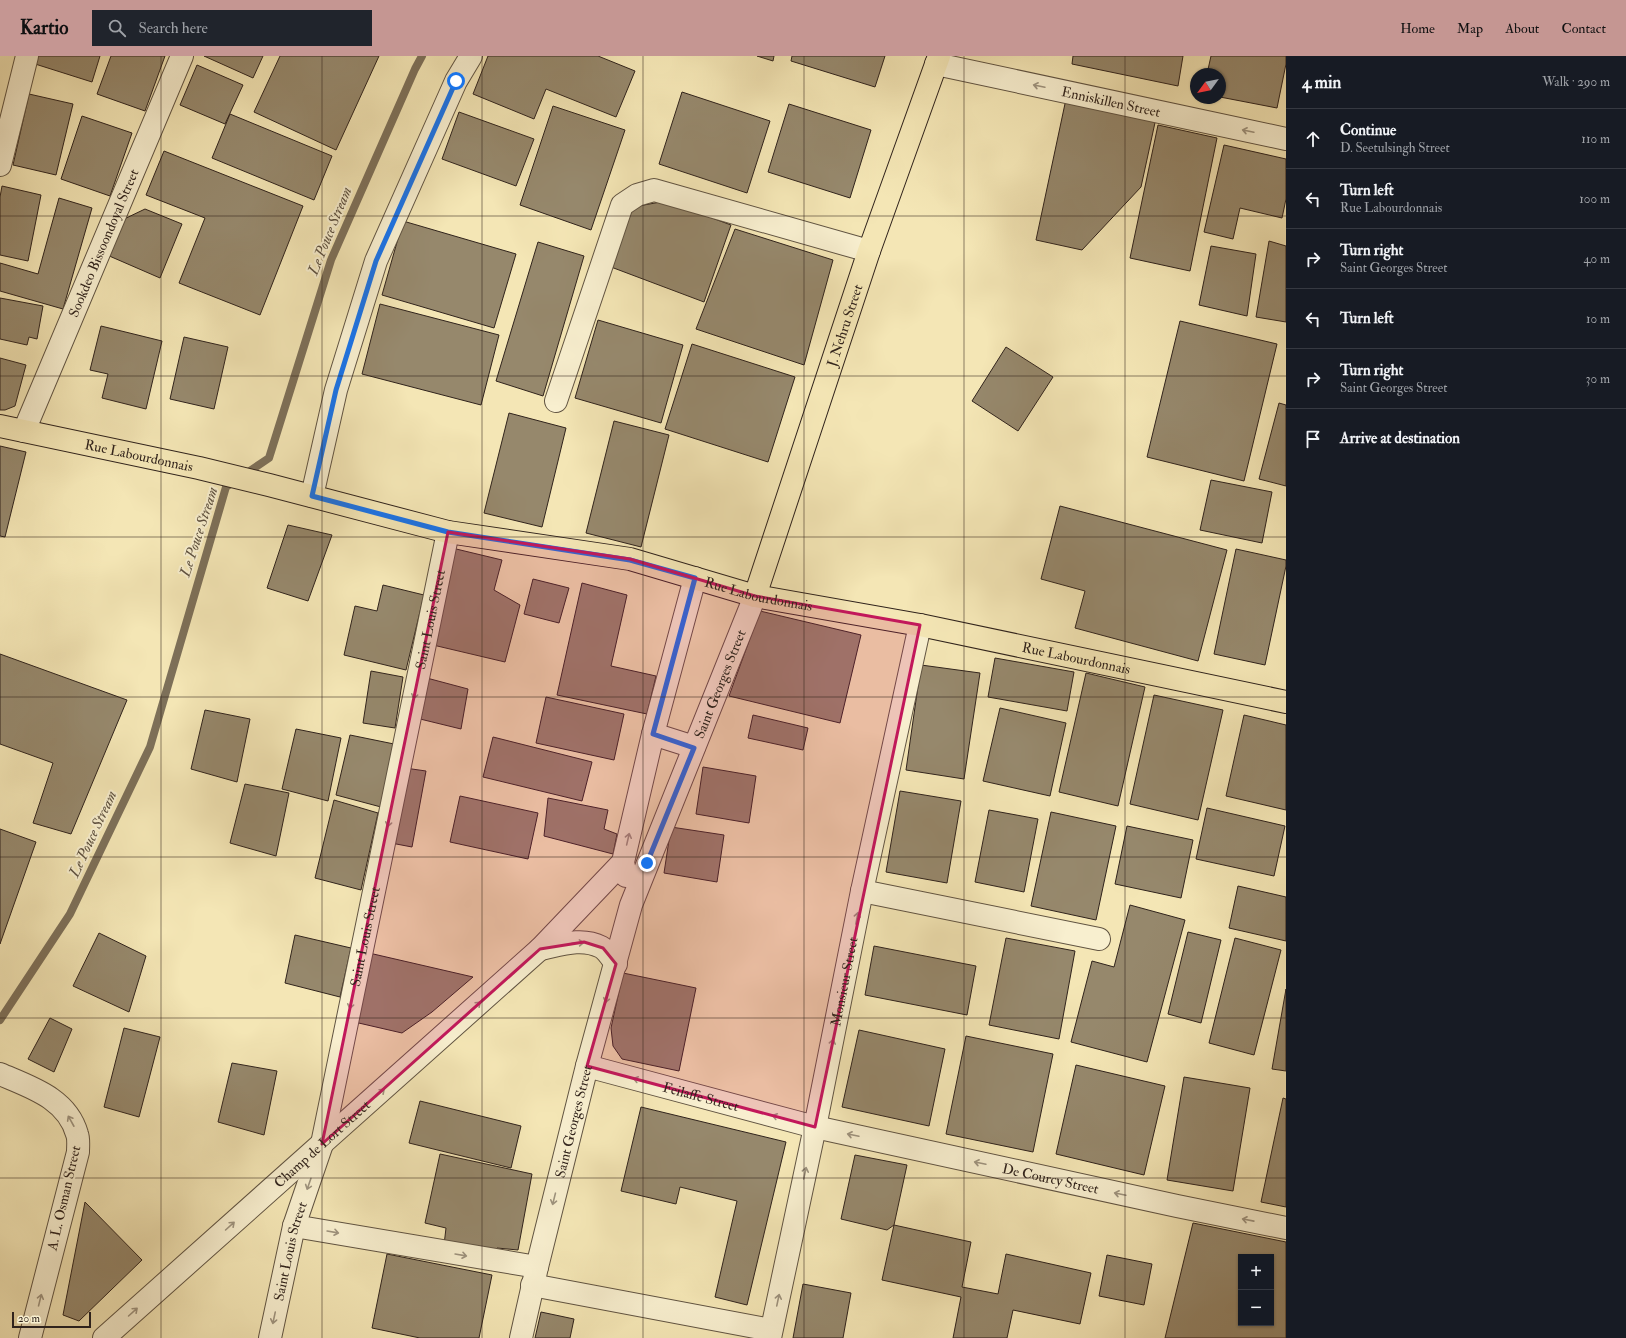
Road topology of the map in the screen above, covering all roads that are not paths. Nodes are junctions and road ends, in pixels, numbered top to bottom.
1 (24, 56) edge
2 (27, 56) edge
3 (182, 56) edge
4 (471, 56) edge
5 (937, 60) edge
6 (1286, 139) edge
7 (0, 154) edge
8 (0, 165) edge
9 (869, 251) junction
10 (556, 401) dead end
11 (0, 426) edge
12 (24, 431) junction
13 (312, 496) junction
14 (448, 532) junction
15 (695, 578) junction
16 (755, 596) junction
17 (920, 625) junction
18 (1286, 702) edge
19 (653, 734) junction
20 (694, 748) junction
21 (623, 862) junction
22 (862, 891) junction
23 (631, 905) junction
24 (1099, 939) dead end
25 (540, 950) junction
26 (616, 964) junction
27 (587, 1066) junction
28 (0, 1074) edge
29 (815, 1127) junction
30 (322, 1144) junction
31 (294, 1226) junction
32 (1286, 1228) edge
33 (534, 1276) junction
34 (771, 1334) edge
35 (30, 1338) edge
36 (104, 1338) edge
37 (270, 1338) edge
38 (521, 1338) edge

1 - 7 street
2 - 8 street
3 - 12 street, Sookdeo Bissoondoyal Street
4 - 13 street
6 -> 5 street, Enniskillen Street
5 - 9 main road, J. Nehru Street
9 - 10 street
9 - 16 main road, J. Nehru Street
11 - 12 main road, Rue Labourdonnais
12 - 13 main road, Rue Labourdonnais
13 - 14 main road, Rue Labourdonnais
14 - 15 main road, Rue Labourdonnais
14 -> 30 street, Saint Louis Street
15 - 16 main road, Rue Labourdonnais
15 - 19 street, Saint Georges Street
16 - 17 main road, Rue Labourdonnais
16 - 20 street, Saint Georges Street
17 - 18 main road, Rue Labourdonnais
17 - 22 street, Monsieur Street
19 - 20 street
21 -> 19 street, Saint Georges Street
20 - 23 street, Saint Georges Street
21 - 23 street, Saint Georges Street
21 - 25 street, Champ de Lort Street
22 - 24 street
29 -> 22 street, Monsieur Street
23 - 26 street, Saint Georges Street
25 -> 26 street, Champ de Lort Street
30 -> 25 street, Champ de Lort Street
26 -> 27 street, Saint Georges Street
29 -> 27 street, Feilaffe Street
27 -> 33 street, Saint Georges Street
35 -> 28 street, A. L. Osman Street
32 -> 29 street, De Courcy Street
34 -> 29 street, Monsieur Street
30 -> 31 street, Saint Louis Street
36 -> 30 street, Champ de Lort Street
31 -> 33 street
31 -> 37 street, Saint Louis Street
33 - 34 street
33 - 38 street, Saint Georges Street

